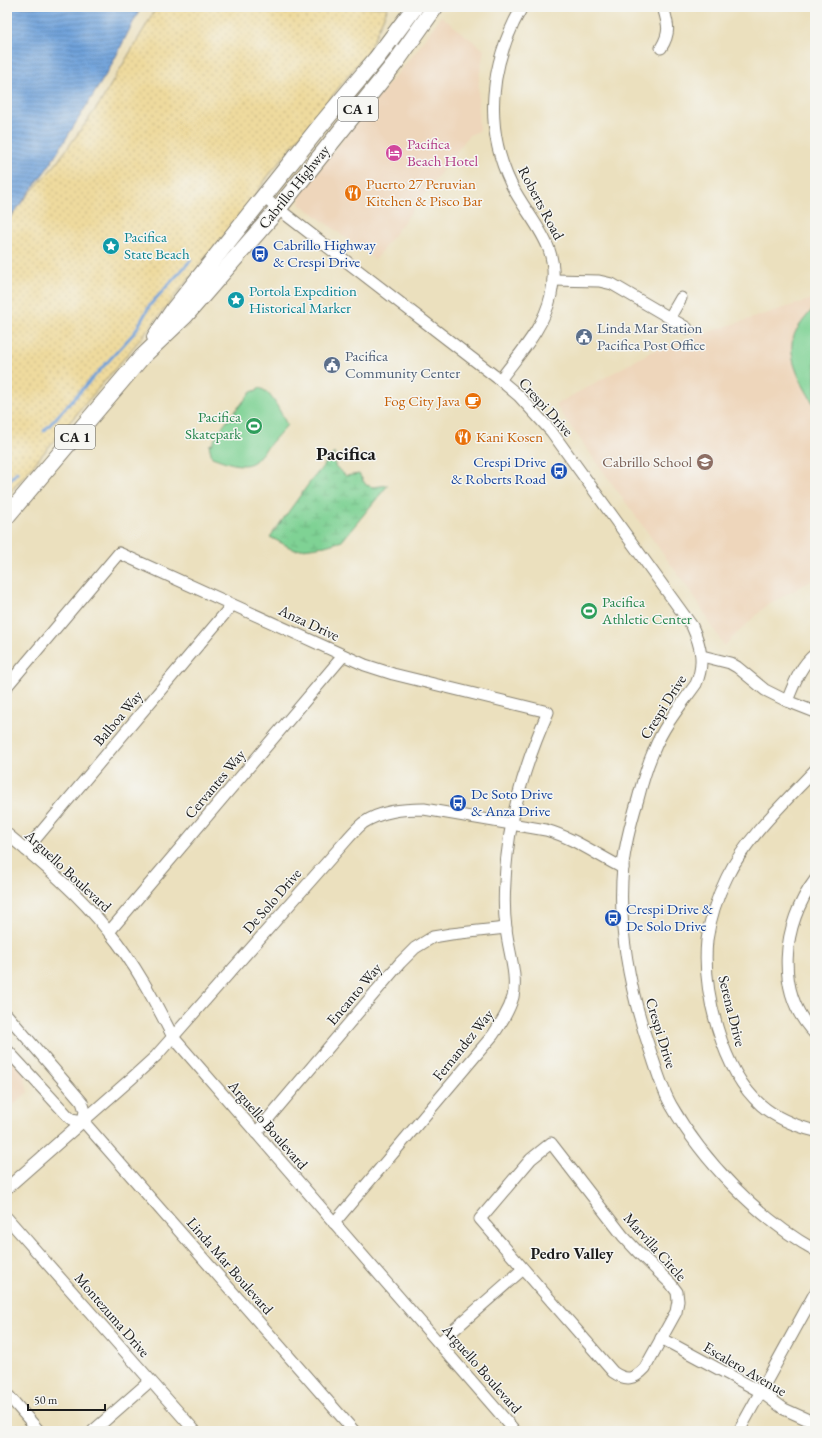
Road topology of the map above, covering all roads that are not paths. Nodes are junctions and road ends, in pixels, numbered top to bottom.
1 (415, 7) edge
2 (435, 7) edge
3 (522, 7) edge
4 (663, 7) edge
5 (661, 48) dead end
6 (263, 197) junction
7 (278, 209) junction
8 (553, 280) junction
9 (682, 298) dead end
10 (670, 317) junction
11 (687, 328) dead end
12 (142, 357) junction
13 (500, 380) junction
14 (7, 516) edge
15 (232, 605) junction
16 (815, 654) edge
17 (343, 656) junction
18 (702, 656) junction
19 (7, 686) edge
20 (787, 701) junction
21 (815, 712) edge
22 (815, 770) edge
23 (512, 824) junction
24 (7, 834) edge
25 (26, 850) junction
26 (623, 868) junction
27 (815, 880) edge
28 (506, 928) junction
29 (109, 932) junction
30 (7, 1016) edge
31 (815, 1034) edge
32 (173, 1037) junction
33 (7, 1050) edge
34 (83, 1121) junction
35 (815, 1132) edge
36 (256, 1133) junction
37 (7, 1188) edge
38 (7, 1218) edge
39 (334, 1222) junction
40 (815, 1250) edge
41 (523, 1269) junction
42 (815, 1293) edge
43 (661, 1338) junction
44 (440, 1342) junction
45 (150, 1381) junction
46 (760, 1392) junction
47 (7, 1394) edge
48 (815, 1423) edge
49 (39, 1431) edge
50 (93, 1431) edge
51 (194, 1431) edge
52 (354, 1431) edge
53 (515, 1431) edge
54 (739, 1431) edge

1 - 6 highway, Cabrillo Highway / CA 1
2 - 7 highway, Cabrillo Highway / CA 1
3 - 8 street, Roberts Road
4 - 5 street
6 - 7 street, Crespi Drive
6 - 12 highway, Cabrillo Highway / CA 1
7 - 12 highway, Cabrillo Highway / CA 1
7 - 13 street, Crespi Drive
8 - 10 street
8 - 13 street, Roberts Road
9 - 10 street
10 - 11 street
12 - 14 highway, Cabrillo Highway / CA 1
13 - 18 street, Crespi Drive
15 - 17 street, Anza Drive
15 - 19 street, Anza Drive
15 - 25 street, Balboa Way
16 - 20 street
17 - 23 street, Anza Drive
17 - 29 street, Cervantes Way
18 - 20 street
18 - 26 street, Crespi Drive
20 - 21 street
22 - 35 street, Serena Drive
23 - 26 street, De Solo Drive
23 - 28 street, Fernandez Way
23 - 32 street, De Solo Drive
24 - 25 street, Arguello Boulevard
25 - 29 street, Arguello Boulevard
26 - 40 street, Crespi Drive
27 - 31 street
28 - 36 street, Encanto Way
28 - 39 street, Fernandez Way
29 - 32 street, Arguello Boulevard
30 - 34 street
32 - 34 street, De Solo Drive
32 - 36 street, Arguello Boulevard
33 - 34 street, Linda Mar Boulevard
34 - 37 street, De Solo Drive
34 - 52 street, Linda Mar Boulevard
36 - 39 street, Arguello Boulevard
38 - 45 street, Montezuma Drive
39 - 44 street, Arguello Boulevard
41 - 43 street, Marvilla Circle
41 - 43 street, Marvilla Circle
41 - 44 street
42 - 46 street
43 - 46 street, Escalero Avenue
44 - 53 street, Arguello Boulevard
45 - 50 street
45 - 51 street, Montezuma Drive
46 - 48 street, Escalero Avenue
46 - 54 street
47 - 49 street

